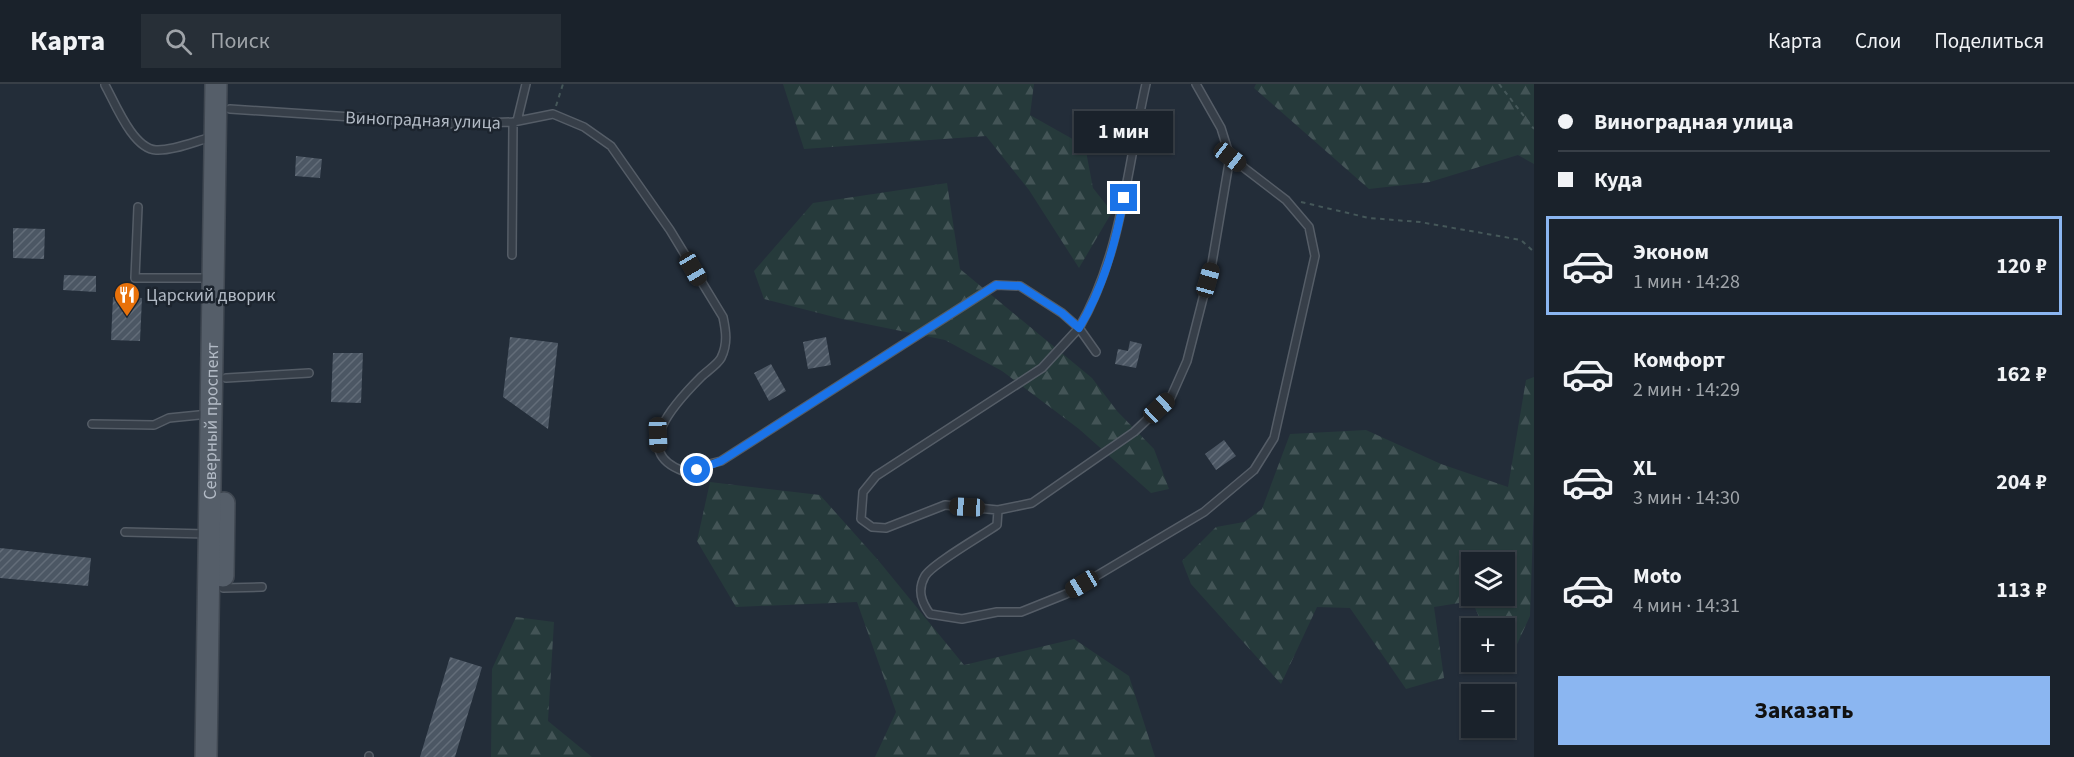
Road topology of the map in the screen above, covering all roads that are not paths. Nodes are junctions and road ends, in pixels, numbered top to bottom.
1 (216, 84) edge
2 (230, 84) edge
3 (526, 84) edge
4 (1146, 84) edge
5 (1196, 84) edge
6 (105, 85) edge
7 (230, 109) junction
8 (515, 122) junction
9 (215, 137) junction
10 (1230, 157) junction
11 (138, 207) dead end
12 (512, 255) dead end
13 (213, 278) junction
14 (1079, 328) junction
15 (1096, 352) dead end
16 (309, 373) dead end
17 (226, 378) junction
18 (212, 413) junction
19 (92, 424) dead end
20 (998, 510) junction
21 (125, 532) dead end
22 (209, 534) junction
23 (262, 587) dead end
24 (223, 588) junction
25 (206, 757) edge
26 (221, 757) edge

1 - 9 main road, Северный проспект
2 - 7 main road, Северный проспект
3 - 8 lane
4 - 14 lane
5 - 10 lane
6 - 9 lane
7 - 8 lane, Виноградная улица
7 - 17 main road, Северный проспект
8 - 12 lane
8 - 14 lane, Виноградная улица
9 - 13 main road, Северный проспект
10 - 20 lane
10 - 20 lane
11 - 13 lane
13 - 18 main road, Северный проспект
14 - 15 lane
14 - 20 lane
16 - 17 lane
17 - 24 main road, Северный проспект
18 - 19 lane
18 - 22 main road, Северный проспект
21 - 22 lane
22 - 25 main road, Северный проспект
23 - 24 lane
24 - 26 main road, Северный проспект

